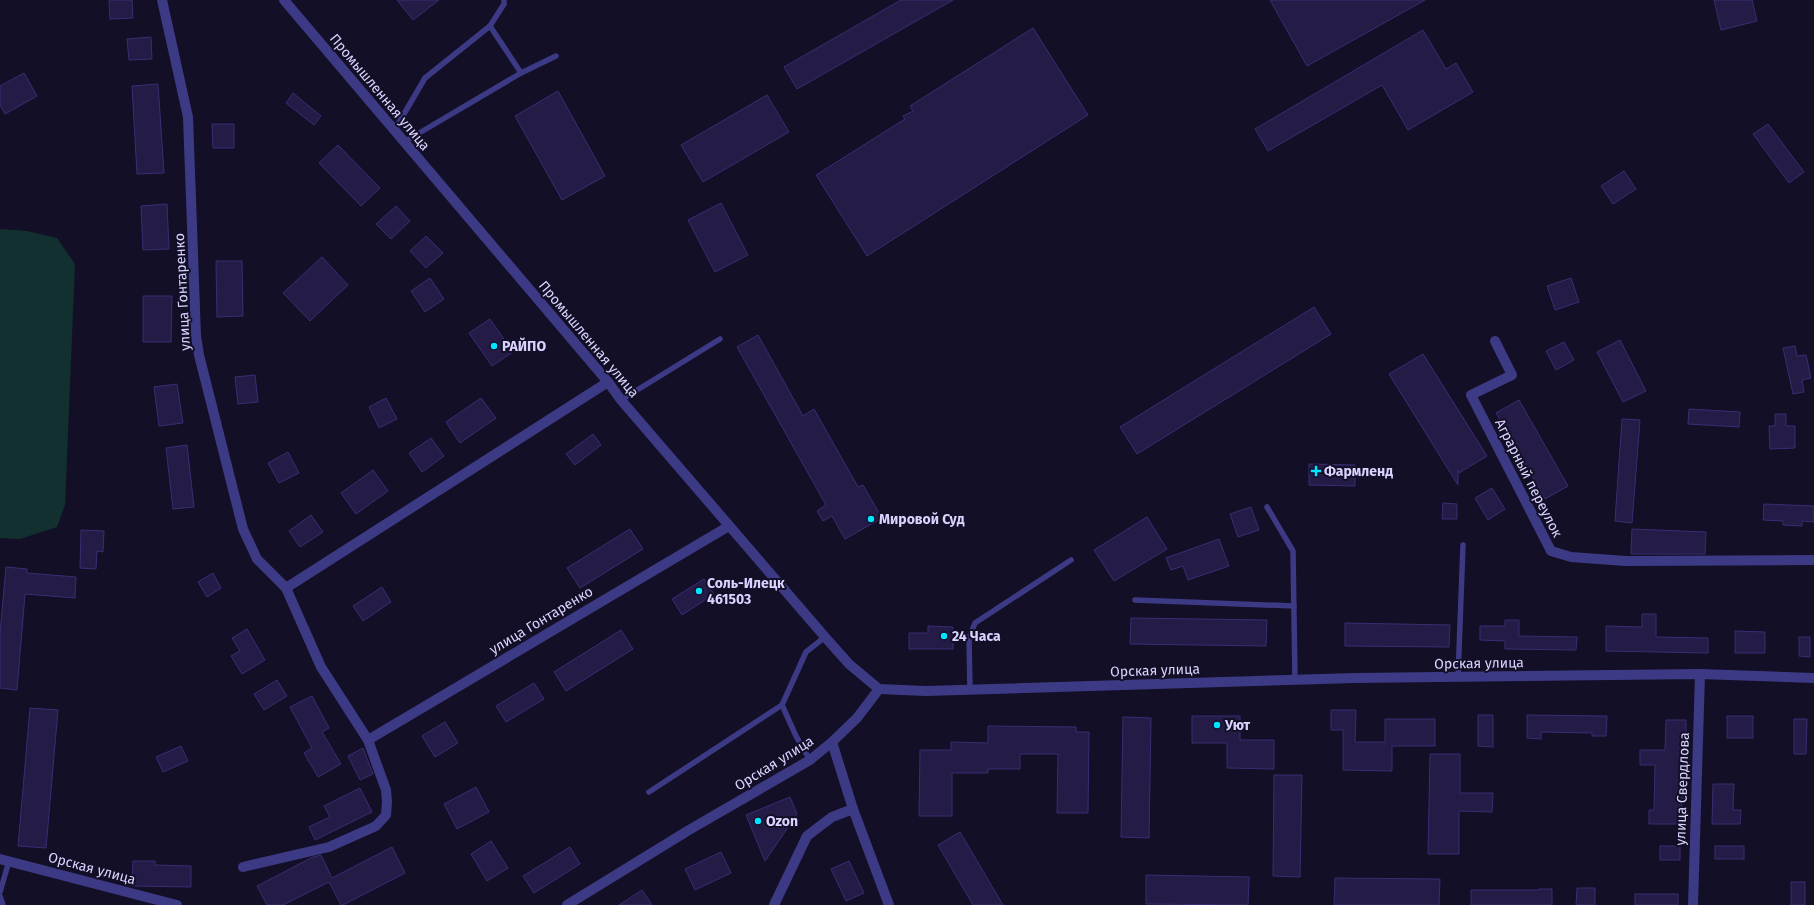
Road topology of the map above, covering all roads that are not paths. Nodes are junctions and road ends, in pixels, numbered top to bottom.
1 (162, 0) edge
2 (284, 0) edge
3 (504, 0) edge
4 (490, 26) junction
5 (556, 56) dead end
6 (521, 74) junction
7 (394, 131) junction
8 (404, 142) junction
9 (720, 339) dead end
10 (1495, 341) dead end
11 (608, 382) junction
12 (621, 400) junction
13 (1267, 507) dead end
14 (729, 526) junction
15 (1463, 546) dead end
16 (1071, 560) dead end
17 (1814, 560) edge
18 (286, 588) junction
19 (1135, 600) dead end
20 (1294, 606) junction
21 (825, 637) junction
22 (1700, 674) junction
23 (1458, 677) junction
24 (1814, 678) edge
25 (1295, 680) junction
26 (879, 689) junction
27 (970, 690) junction
28 (782, 705) junction
29 (368, 740) junction
30 (832, 742) junction
31 (810, 760) junction
32 (649, 792) dead end
33 (853, 809) junction
34 (4, 860) edge
35 (243, 866) dead end
36 (0, 892) edge
37 (0, 896) edge
38 (3, 905) edge
39 (175, 905) edge
40 (567, 905) edge
41 (774, 905) edge
42 (889, 905) edge
43 (1693, 905) edge

1 - 18 street, улица Гонтаренко
2 - 7 street, Промышленная улица
3 - 4 lane
4 - 6 lane
4 - 7 lane
5 - 6 lane
6 - 8 lane
7 - 8 street, Промышленная улица
8 - 11 street, Промышленная улица
9 - 12 lane
10 - 17 street, Аграрный переулок
11 - 12 street, Промышленная улица
11 - 18 street
12 - 14 street, Промышленная улица
13 - 20 lane
14 - 21 street, Промышленная улица
14 - 29 street, улица Гонтаренко
15 - 23 lane
16 - 27 lane
18 - 29 street, улица Гонтаренко
19 - 20 lane
20 - 25 lane
21 - 26 street, Промышленная улица
21 - 28 lane
22 - 23 street, Орская улица
22 - 24 street, Орская улица
22 - 43 street, улица Свердлова
23 - 25 street, Орская улица
25 - 27 street, Орская улица
26 - 27 street, Орская улица
26 - 30 street, Орская улица
28 - 31 lane
28 - 32 lane
29 - 35 street, улица Гонтаренко
30 - 31 street, Орская улица
30 - 33 street
31 - 40 street, Орская улица
33 - 41 street
33 - 42 street
34 - 36 lane
34 - 39 street, Орская улица
37 - 38 lane

